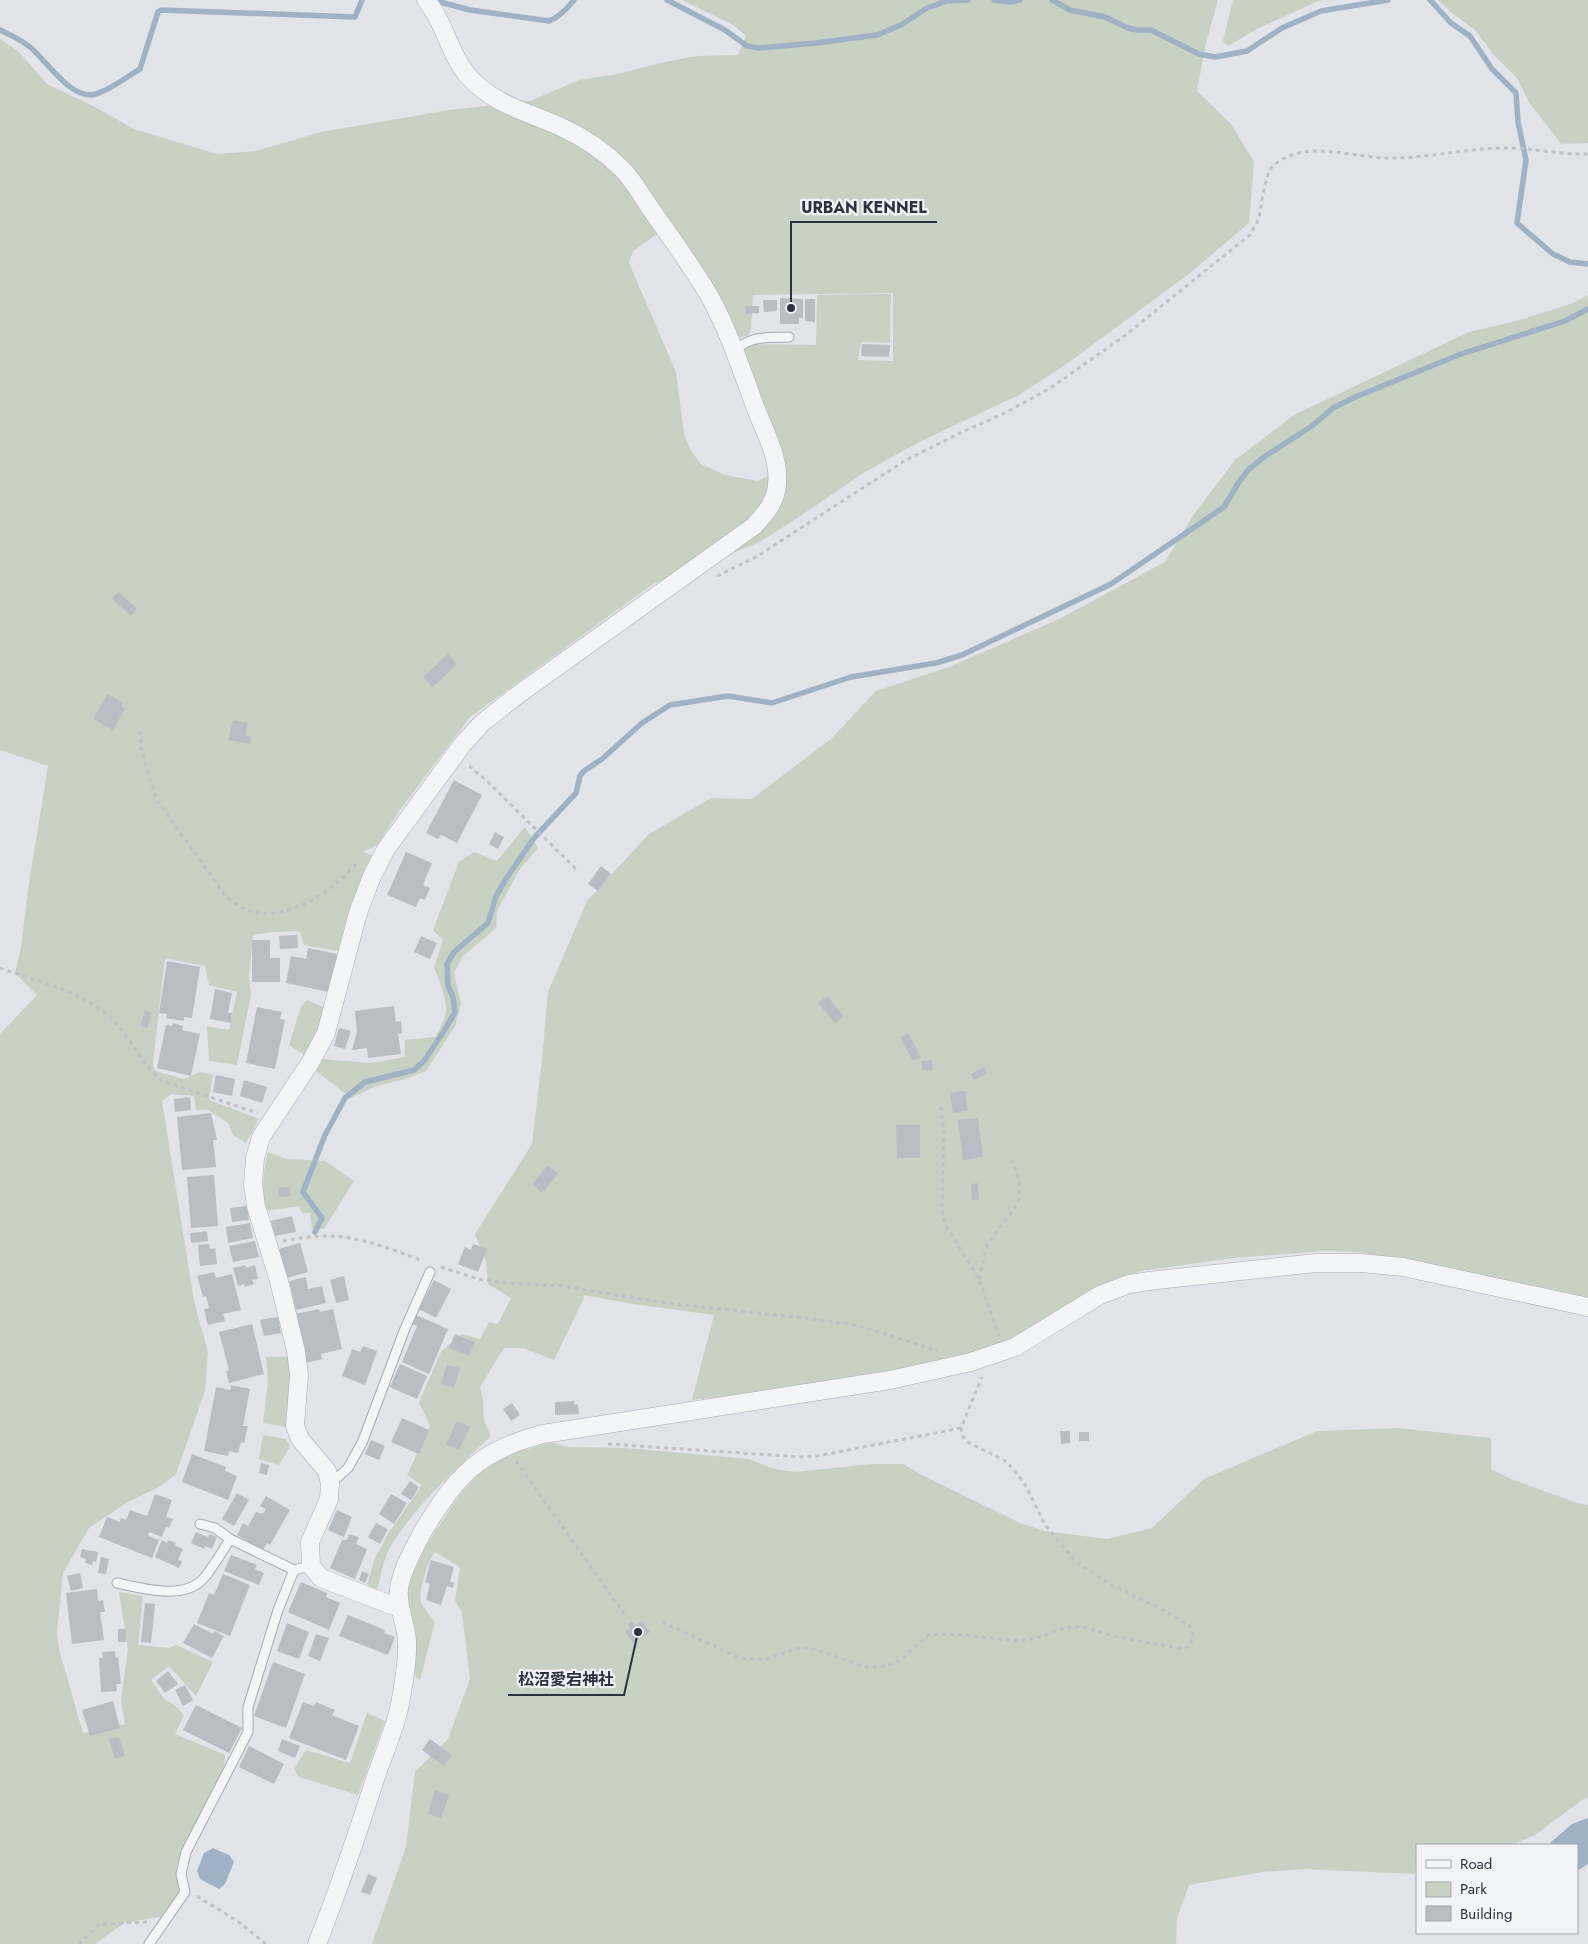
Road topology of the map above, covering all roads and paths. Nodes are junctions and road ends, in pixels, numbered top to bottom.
1 (426, 0) edge
2 (1588, 154) edge
3 (789, 337) dead end
4 (734, 351) junction
5 (711, 578) dead end
6 (140, 731) dead end
7 (455, 754) junction
8 (386, 849) junction
9 (578, 871) dead end
10 (0, 968) edge
11 (940, 1108) dead end
12 (273, 1118) junction
13 (1012, 1160) dead end
14 (268, 1243) junction
15 (425, 1261) dead end
16 (432, 1268) joint
17 (979, 1279) junction
18 (1588, 1307) edge
19 (944, 1352) dead end
20 (998, 1353) junction
21 (961, 1428) junction
22 (607, 1444) dead end
23 (505, 1446) junction
24 (330, 1484) junction
25 (200, 1524) dead end
26 (230, 1539) junction
27 (311, 1566) junction
28 (294, 1570) junction
29 (117, 1583) dead end
30 (399, 1608) junction
31 (627, 1618) dead end
32 (662, 1622) dead end
33 (185, 1892) junction
34 (164, 1923) junction
35 (79, 1944) edge
36 (149, 1944) edge
37 (266, 1944) edge
38 (317, 1944) edge

1 - 4 street
2 - 5 path
3 - 4 lane
4 - 7 street
6 - 8 path
7 - 8 street
7 - 9 path
8 - 12 street
10 - 12 path
11 - 17 path
12 - 14 street
13 - 17 path
14 - 15 path
14 - 24 street
16 - 19 path
16 - 24 lane
17 - 20 path
18 - 20 street
20 - 21 path
20 - 23 street
21 - 22 path
21 - 32 path
23 - 30 street
23 - 31 path
24 - 27 street
25 - 26 lane
26 - 28 lane
26 - 29 lane
27 - 28 lane
27 - 30 street
28 - 33 lane
30 - 38 street
33 - 34 lane
33 - 37 path
34 - 35 path
34 - 36 lane

